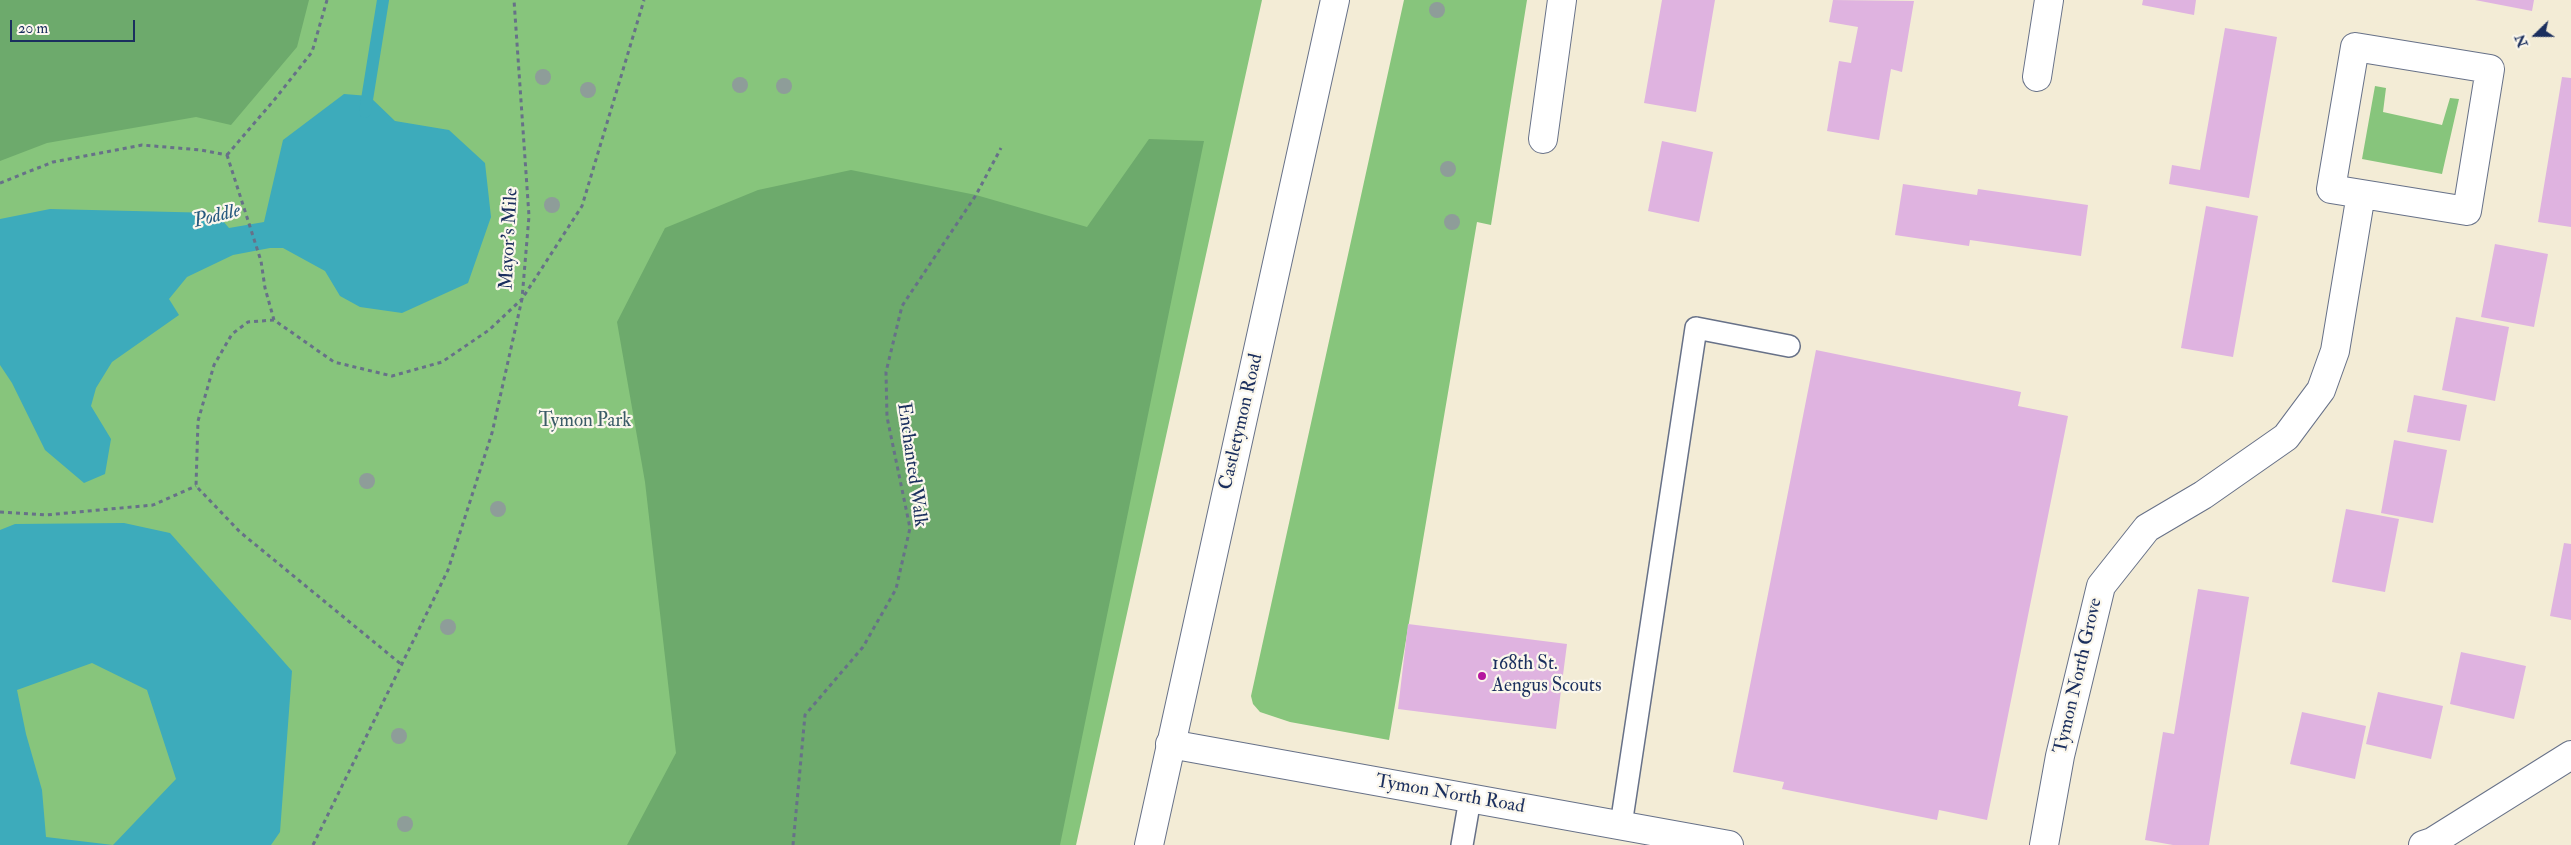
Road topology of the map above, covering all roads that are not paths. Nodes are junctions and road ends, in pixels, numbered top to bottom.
1 (1335, 0) edge
2 (1562, 0) edge
3 (2049, 0) edge
4 (2037, 77) dead end
5 (1543, 140) dead end
6 (2361, 194) junction
7 (1789, 346) dead end
8 (1170, 744) junction
9 (2571, 755) edge
10 (1470, 799) junction
11 (1621, 825) junction
12 (2429, 844) edge
13 (1149, 845) edge
14 (1462, 845) edge
15 (1729, 845) edge
16 (2044, 845) edge

1 - 8 street, Castletymon Road
2 - 5 street
3 - 4 street
6 - 6 street
6 - 16 street, Tymon North Grove
7 - 11 lane
8 - 10 street, Tymon North Road
8 - 13 street, Castletymon Road
9 - 12 street
10 - 11 street, Tymon North Road
10 - 14 lane
11 - 15 street, Tymon North Road

